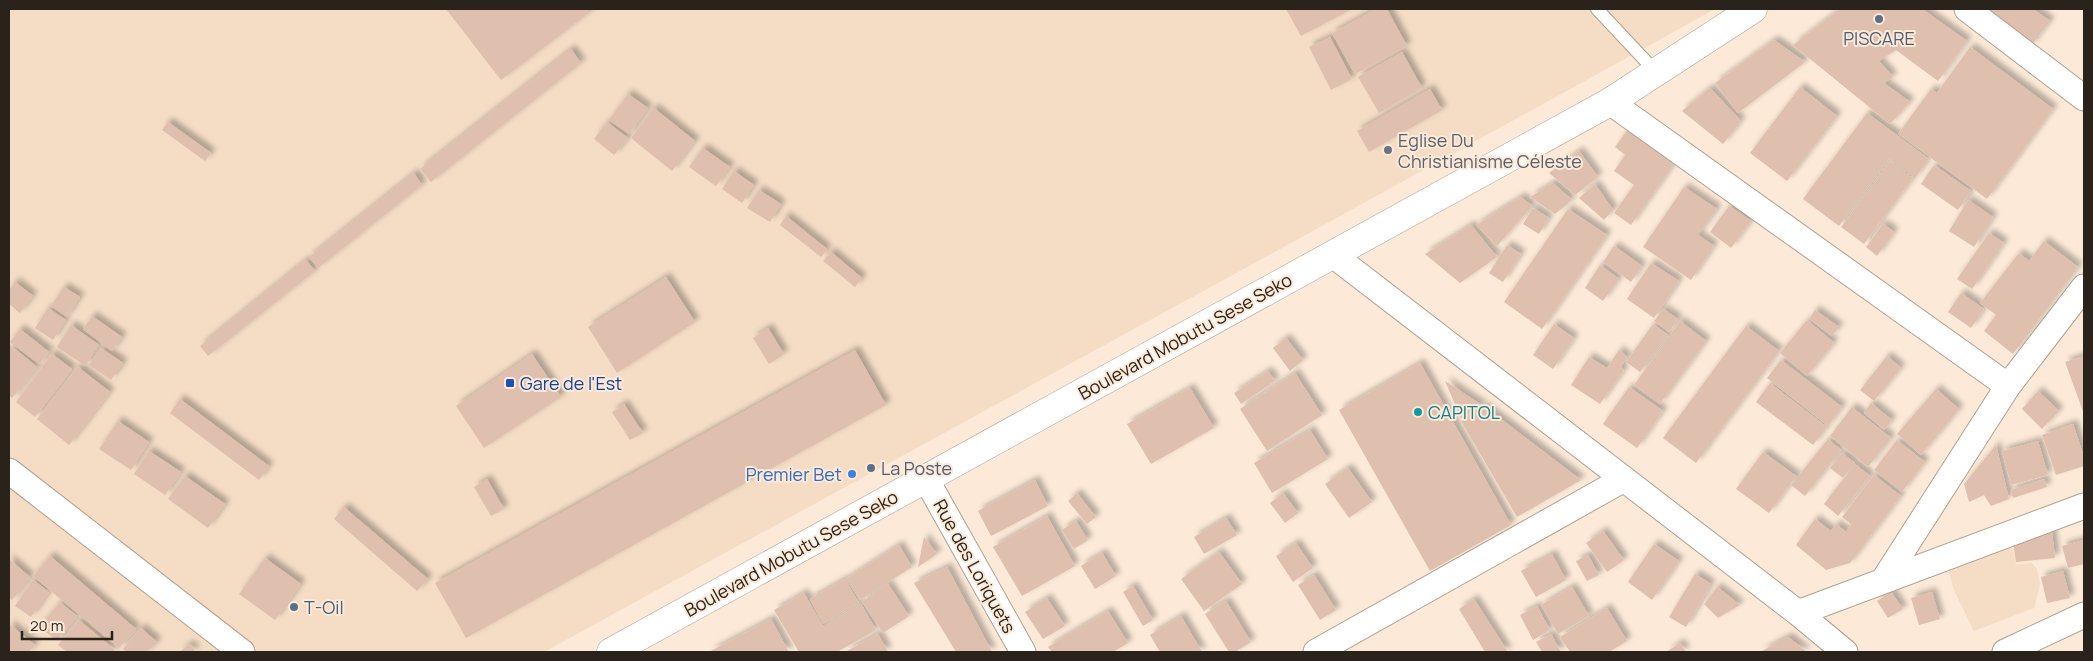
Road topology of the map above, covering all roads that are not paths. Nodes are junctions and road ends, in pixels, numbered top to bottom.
1 (1597, 9) edge
2 (1753, 9) edge
3 (1968, 9) edge
4 (1656, 72) junction
5 (2084, 98) edge
6 (1610, 102) junction
7 (1333, 255) junction
8 (2084, 287) edge
9 (2008, 386) junction
10 (9, 471) edge
11 (926, 479) junction
12 (1624, 479) junction
13 (2084, 506) edge
14 (1883, 581) junction
15 (1798, 613) junction
16 (2084, 614) edge
17 (242, 652) edge
18 (611, 652) edge
19 (1023, 652) edge
20 (1316, 652) edge
21 (1845, 652) edge
22 (2005, 652) edge

1 - 4 lane
2 - 4 street, Boulevard Mobutu Sese Seko
3 - 5 street
4 - 6 street, Boulevard Mobutu Sese Seko
6 - 7 street, Boulevard Mobutu Sese Seko
6 - 9 street
7 - 11 street, Boulevard Mobutu Sese Seko
7 - 12 street
8 - 9 street
9 - 14 street
10 - 17 street
11 - 18 street, Boulevard Mobutu Sese Seko
11 - 19 street, Rue des Loriquets
12 - 15 street
12 - 20 street
13 - 14 street
14 - 15 street
15 - 21 street
16 - 22 street

